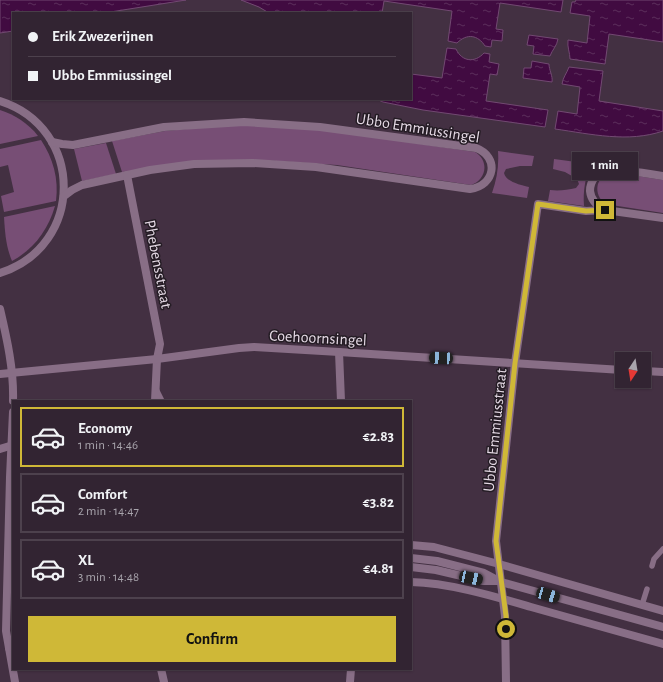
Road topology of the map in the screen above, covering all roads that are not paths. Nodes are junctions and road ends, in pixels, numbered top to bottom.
1 (0, 101) edge
2 (52, 142) junction
3 (127, 175) junction
4 (663, 176) edge
5 (64, 196) junction
6 (605, 210) junction
7 (663, 218) edge
8 (0, 273) edge
9 (0, 309) edge
10 (339, 352) junction
11 (157, 359) junction
12 (515, 363) junction
13 (615, 370) edge
14 (651, 371) edge
15 (663, 372) edge
16 (12, 373) junction
17 (0, 374) edge
18 (156, 389) junction
19 (13, 400) edge
20 (155, 400) edge
21 (162, 400) edge
22 (341, 400) edge
23 (12, 444) edge
24 (0, 449) edge
25 (412, 545) edge
26 (663, 549) edge
27 (412, 558) edge
28 (499, 564) junction
29 (652, 566) dead end
30 (412, 567) edge
31 (412, 582) edge
32 (501, 582) junction
33 (646, 589) dead end
34 (503, 599) junction
35 (642, 605) junction
36 (663, 611) edge
37 (7, 616) edge
38 (663, 627) edge
39 (6, 631) edge
40 (663, 644) edge
41 (11, 647) edge
42 (0, 650) edge
43 (14, 670) edge
44 (161, 670) edge
45 (351, 670) edge
46 (15, 682) edge
47 (164, 682) edge
48 (350, 682) edge
49 (506, 682) edge

1 - 2 street
2 - 3 street, Ubbo Emmiussingel
2 - 5 street
3 - 5 street, Ubbo Emmiussingel
3 - 11 street, Phebensstraat
4 - 6 street
5 - 8 street
6 - 7 street
6 - 12 street, Ubbo Emmiusstraat
9 - 16 street
10 - 11 street, Coehoornsingel
10 - 12 street, Coehoornsingel
10 - 22 street
11 - 16 street, Coehoornsingel
11 - 18 street, Phebensstraat
12 - 13 street, Coehoornsingel
12 - 28 street, Ubbo Emmiusstraat
14 - 15 street
16 - 17 street, Coehoornsingel
16 - 19 street
18 - 20 street, Phebensstraat
18 - 21 lane
23 - 24 street
23 - 37 street
25 - 28 street
26 - 29 lane
27 - 32 street
28 - 32 street, Ubbo Emmiusstraat
28 - 35 street
30 - 32 street
31 - 34 street
32 - 34 street, Ubbo Emmiusstraat
32 - 38 street
33 - 35 lane
34 - 40 street
34 - 49 street, Ubbo Emmiusstraat
35 - 36 street
37 - 39 street
39 - 41 street
41 - 42 street
43 - 46 street
44 - 47 street
45 - 48 street

